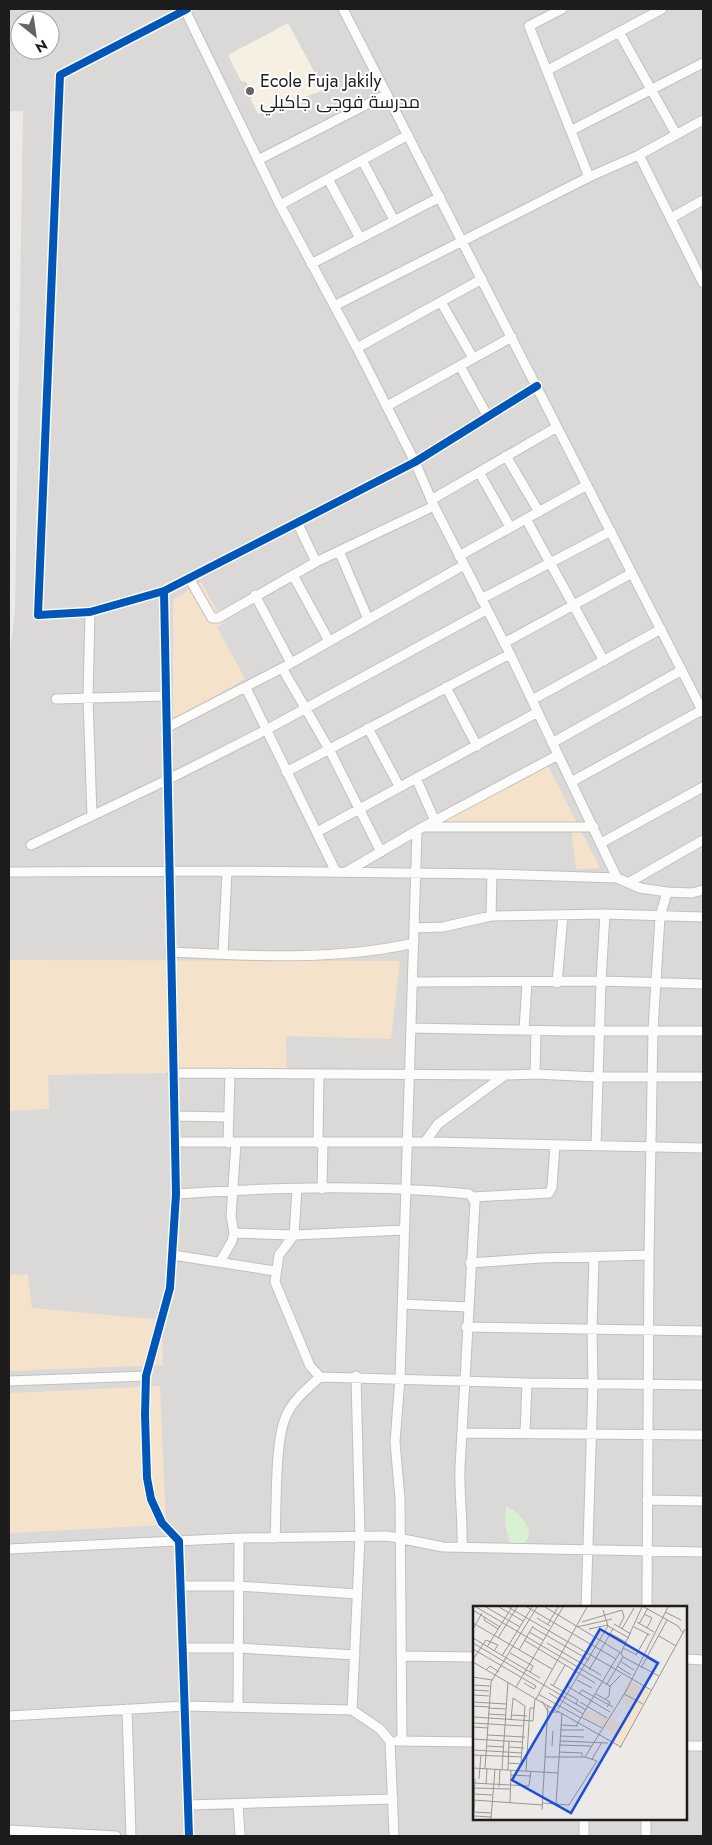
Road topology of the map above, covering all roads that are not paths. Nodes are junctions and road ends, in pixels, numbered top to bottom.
1 (186, 9) edge
2 (344, 9) edge
3 (562, 9) edge
4 (662, 9) edge
5 (619, 32) junction
6 (703, 63) edge
7 (548, 70) junction
8 (652, 90) junction
9 (387, 94) junction
10 (703, 120) edge
11 (572, 130) junction
12 (676, 134) junction
13 (408, 135) junction
14 (639, 155) junction
15 (258, 160) junction
16 (362, 160) junction
17 (589, 177) junction
18 (328, 179) junction
19 (440, 197) junction
20 (703, 200) edge
21 (280, 205) junction
22 (671, 218) junction
23 (394, 220) junction
24 (360, 238) junction
25 (462, 241) junction
26 (311, 264) junction
27 (482, 279) junction
28 (703, 280) edge
29 (440, 302) junction
30 (334, 306) junction
31 (512, 338) junction
32 (357, 348) junction
33 (472, 358) junction
34 (460, 366) junction
35 (537, 386) junction
36 (386, 406) junction
37 (488, 418) junction
38 (557, 427) junction
39 (506, 456) junction
40 (415, 462) junction
41 (478, 472) junction
42 (587, 486) junction
43 (433, 503) junction
44 (539, 512) junction
45 (526, 519) junction
46 (297, 522) junction
47 (510, 527) junction
48 (611, 531) junction
49 (339, 551) junction
50 (459, 556) junction
51 (316, 562) junction
52 (550, 563) junction
53 (464, 565) junction
54 (632, 573) junction
55 (293, 575) junction
56 (190, 578) junction
57 (164, 591) junction
58 (255, 595) junction
59 (481, 599) junction
60 (572, 606) junction
61 (486, 610) junction
62 (90, 612) junction
63 (368, 619) junction
64 (661, 629) junction
65 (328, 641) junction
66 (504, 643) junction
67 (510, 654) junction
68 (604, 661) junction
69 (291, 663) junction
70 (282, 668) junction
71 (682, 670) junction
72 (446, 687) junction
73 (246, 688) junction
74 (166, 696) junction
75 (88, 698) junction
76 (56, 699) dead end
77 (532, 700) junction
78 (306, 707) junction
79 (703, 711) edge
80 (538, 712) junction
81 (166, 728) junction
82 (368, 728) junction
83 (266, 730) junction
84 (552, 743) junction
85 (476, 746) junction
86 (328, 749) junction
87 (558, 754) junction
88 (286, 772) junction
89 (416, 778) junction
90 (167, 780) junction
91 (571, 782) junction
92 (398, 786) junction
93 (703, 787) edge
94 (358, 808) junction
95 (92, 816) junction
96 (435, 821) junction
97 (594, 827) junction
98 (420, 829) junction
99 (317, 832) junction
100 (703, 840) edge
101 (601, 843) junction
102 (31, 845) dead end
103 (380, 852) junction
104 (227, 871) junction
105 (9, 872) edge
106 (168, 872) junction
107 (336, 872) junction
108 (346, 872) junction
109 (416, 873) junction
110 (492, 874) junction
111 (617, 878) junction
112 (628, 883) junction
113 (703, 890) edge
114 (667, 892) junction
115 (605, 914) junction
116 (563, 915) junction
117 (491, 916) junction
118 (660, 917) junction
119 (703, 917) edge
120 (414, 928) junction
121 (414, 943) junction
122 (170, 952) junction
123 (223, 954) junction
124 (601, 981) junction
125 (414, 982) junction
126 (655, 982) junction
127 (527, 983) junction
128 (557, 983) junction
129 (703, 984) edge
130 (412, 1028) junction
131 (524, 1030) junction
132 (653, 1030) junction
133 (536, 1031) junction
134 (703, 1031) edge
135 (599, 1032) junction
136 (173, 1073) junction
137 (230, 1073) junction
138 (319, 1074) junction
139 (410, 1074) junction
140 (535, 1074) junction
141 (506, 1075) junction
142 (652, 1076) junction
143 (597, 1077) junction
144 (703, 1077) edge
145 (174, 1116) junction
146 (229, 1117) junction
147 (175, 1142) junction
148 (407, 1142) junction
149 (425, 1142) junction
150 (232, 1143) junction
151 (320, 1143) junction
152 (555, 1145) junction
153 (596, 1146) junction
154 (651, 1148) junction
155 (703, 1148) edge
156 (406, 1188) junction
157 (297, 1189) junction
158 (322, 1189) junction
159 (232, 1190) junction
160 (176, 1194) junction
161 (472, 1197) junction
162 (404, 1230) junction
163 (234, 1233) junction
164 (294, 1235) junction
165 (173, 1255) junction
166 (649, 1255) junction
167 (594, 1256) junction
168 (220, 1262) junction
169 (470, 1263) junction
170 (275, 1271) junction
171 (402, 1304) junction
172 (467, 1307) junction
173 (466, 1327) junction
174 (592, 1329) junction
175 (648, 1330) junction
176 (703, 1331) edge
177 (146, 1376) junction
178 (320, 1376) junction
179 (356, 1376) junction
180 (400, 1378) junction
181 (463, 1380) junction
182 (9, 1381) edge
183 (527, 1383) junction
184 (594, 1383) junction
185 (648, 1384) junction
186 (703, 1385) edge
187 (462, 1432) junction
188 (525, 1432) junction
189 (590, 1433) junction
190 (648, 1433) junction
191 (703, 1435) edge
192 (647, 1500) junction
193 (703, 1501) edge
194 (360, 1537) junction
195 (239, 1538) junction
196 (275, 1538) junction
197 (400, 1538) junction
198 (179, 1541) junction
199 (462, 1547) junction
200 (9, 1549) edge
201 (588, 1549) junction
202 (647, 1550) junction
203 (703, 1552) edge
204 (180, 1586) junction
205 (239, 1586) junction
206 (358, 1594) junction
207 (586, 1606) edge
208 (647, 1606) edge
209 (183, 1648) junction
210 (239, 1648) junction
211 (355, 1655) junction
212 (401, 1656) junction
213 (473, 1657) edge
214 (687, 1660) edge
215 (703, 1660) edge
216 (185, 1706) junction
217 (238, 1707) junction
218 (127, 1709) junction
219 (352, 1710) junction
220 (9, 1716) edge
221 (390, 1741) junction
222 (402, 1741) junction
223 (473, 1742) edge
224 (687, 1746) edge
225 (703, 1746) edge
226 (393, 1799) junction
227 (238, 1804) junction
228 (188, 1805) junction
229 (584, 1820) edge
230 (646, 1820) edge
231 (9, 1830) edge
232 (116, 1836) edge
233 (131, 1836) edge
234 (189, 1836) edge
235 (240, 1836) edge
236 (394, 1836) edge
237 (584, 1836) edge
238 (646, 1836) edge

1 - 15 street
1 - 62 street
2 - 9 street
3 - 7 street
4 - 5 street
5 - 7 street
5 - 8 street
6 - 8 street
7 - 11 street
8 - 11 street
8 - 12 street
9 - 13 street
9 - 15 street
10 - 12 street
11 - 17 street
12 - 14 street
13 - 16 street
13 - 19 street
14 - 17 street
14 - 22 street
15 - 21 street
16 - 18 street
16 - 23 street
17 - 25 street
18 - 21 street
18 - 24 street
19 - 23 street
19 - 25 street
20 - 22 street
21 - 26 street
22 - 28 street
23 - 24 street
24 - 26 street
25 - 27 street
25 - 30 street
26 - 30 street
27 - 29 street
27 - 31 street
29 - 32 street
29 - 33 street
30 - 32 street
31 - 33 street
31 - 35 street
32 - 36 street
33 - 34 street
34 - 36 street
34 - 37 street
35 - 37 street
35 - 38 street
36 - 40 street
37 - 40 street
38 - 39 street
38 - 42 street
39 - 41 street
39 - 44 street
40 - 43 street
40 - 46 street
41 - 43 street
41 - 47 street
42 - 44 street
42 - 48 street
43 - 49 street
43 - 50 street
44 - 45 street
45 - 47 street
45 - 52 street
46 - 51 street
46 - 56 street
47 - 50 street
48 - 52 street
48 - 54 street
49 - 51 street
49 - 63 street
50 - 53 street
51 - 55 street
52 - 59 street
52 - 60 street
53 - 59 street
53 - 63 street
54 - 60 street
54 - 64 street
55 - 58 street
55 - 65 street
56 - 57 street
56 - 58 street
57 - 62 street
57 - 74 street
58 - 69 street
59 - 61 street
60 - 66 street
60 - 68 street
61 - 66 street
61 - 78 street
62 - 75 street
63 - 65 street
64 - 68 street
64 - 71 street
65 - 69 street
66 - 67 street
67 - 72 street
67 - 77 street
68 - 77 street
69 - 70 street
70 - 73 street
70 - 78 street
71 - 79 street
71 - 84 street
72 - 82 street
72 - 85 street
73 - 81 street
73 - 83 street
74 - 75 street
74 - 81 street
75 - 76 street
75 - 95 street
77 - 80 street
78 - 83 street
78 - 86 street
79 - 91 street
80 - 84 street
80 - 85 street
81 - 90 street
82 - 86 street
82 - 92 street
83 - 88 street
83 - 90 street
84 - 87 street
85 - 89 street
86 - 88 street
86 - 94 street
87 - 91 street
87 - 96 street
88 - 99 street
89 - 92 street
89 - 96 street
90 - 95 street
90 - 106 street
91 - 97 street
92 - 94 street
93 - 101 street
94 - 99 street
94 - 103 street
95 - 102 street
96 - 98 street
97 - 98 street
97 - 101 street
98 - 103 street
98 - 109 street
99 - 107 street
100 - 112 street
101 - 111 street
103 - 108 street
104 - 106 street
104 - 107 street
104 - 123 street
105 - 106 street
106 - 122 street
107 - 108 street
108 - 109 street
109 - 110 street
109 - 120 street
110 - 111 street
110 - 117 street
111 - 112 street
112 - 114 street
113 - 114 street
114 - 118 street
115 - 116 street
115 - 118 street
115 - 124 street
116 - 117 street
116 - 128 street
117 - 120 street
118 - 119 street
118 - 126 street
120 - 121 street
121 - 123 street
121 - 125 street
122 - 123 street
122 - 136 street
124 - 126 street
124 - 128 street
124 - 135 street
125 - 127 street
125 - 130 street
126 - 129 street
126 - 132 street
127 - 128 street
127 - 131 street
130 - 131 street
130 - 139 street
131 - 133 street
132 - 134 street
132 - 135 street
132 - 142 street
133 - 135 street
133 - 140 street
135 - 143 street
136 - 137 street
136 - 145 street
137 - 138 street
137 - 146 street
138 - 139 street
138 - 151 street
139 - 141 street
139 - 148 street
140 - 141 street
140 - 143 street
141 - 149 street
142 - 143 street
142 - 144 street
142 - 154 street
143 - 153 street
145 - 146 street
145 - 147 street
146 - 150 street
147 - 150 street
147 - 160 street
148 - 149 street
148 - 151 street
148 - 156 street
149 - 152 street
150 - 151 street
150 - 159 street
151 - 158 street
152 - 153 street
152 - 161 street
153 - 154 street
154 - 155 street
154 - 166 street
156 - 158 street
156 - 161 street
156 - 162 street
157 - 158 street
157 - 159 street
157 - 164 street
159 - 160 street
159 - 163 street
160 - 165 street
161 - 169 street
162 - 164 street
162 - 171 street
163 - 164 street
163 - 168 street
164 - 170 street
165 - 168 street
165 - 177 street
166 - 167 street
166 - 175 street
167 - 169 street
167 - 174 street
168 - 170 street
169 - 172 street
170 - 178 street
171 - 172 street
171 - 180 street
172 - 173 street
173 - 174 street
173 - 181 street
174 - 175 street
174 - 184 street
175 - 176 street
175 - 185 street
177 - 182 street
177 - 198 street
178 - 179 street
178 - 196 street
179 - 180 street
179 - 194 street
180 - 181 street
180 - 197 street
181 - 183 street
181 - 187 street
183 - 184 street
183 - 188 street
184 - 185 street
184 - 189 street
185 - 186 street
185 - 190 street
187 - 188 street
187 - 199 street
188 - 189 street
189 - 190 street
189 - 201 street
190 - 191 street
190 - 192 street
192 - 193 street
192 - 202 street
194 - 196 street
194 - 197 street
194 - 206 street
195 - 196 street
195 - 198 street
195 - 205 street
197 - 199 street
197 - 212 street
198 - 200 street
198 - 204 street
199 - 201 street
201 - 202 street
201 - 207 street
202 - 203 street
202 - 208 street
204 - 205 street
204 - 209 street
205 - 206 street
205 - 210 street
206 - 211 street
209 - 210 street
209 - 216 street
210 - 211 street
210 - 217 street
211 - 219 street
212 - 213 street
212 - 222 street
214 - 215 street
216 - 217 street
216 - 218 street
216 - 228 street
217 - 219 street
218 - 220 street
218 - 233 street
219 - 221 street
221 - 222 street
221 - 226 street
222 - 223 street
224 - 225 street
226 - 227 street
226 - 236 street
227 - 228 street
227 - 235 street
228 - 234 street
229 - 237 street
230 - 238 street
231 - 232 street

